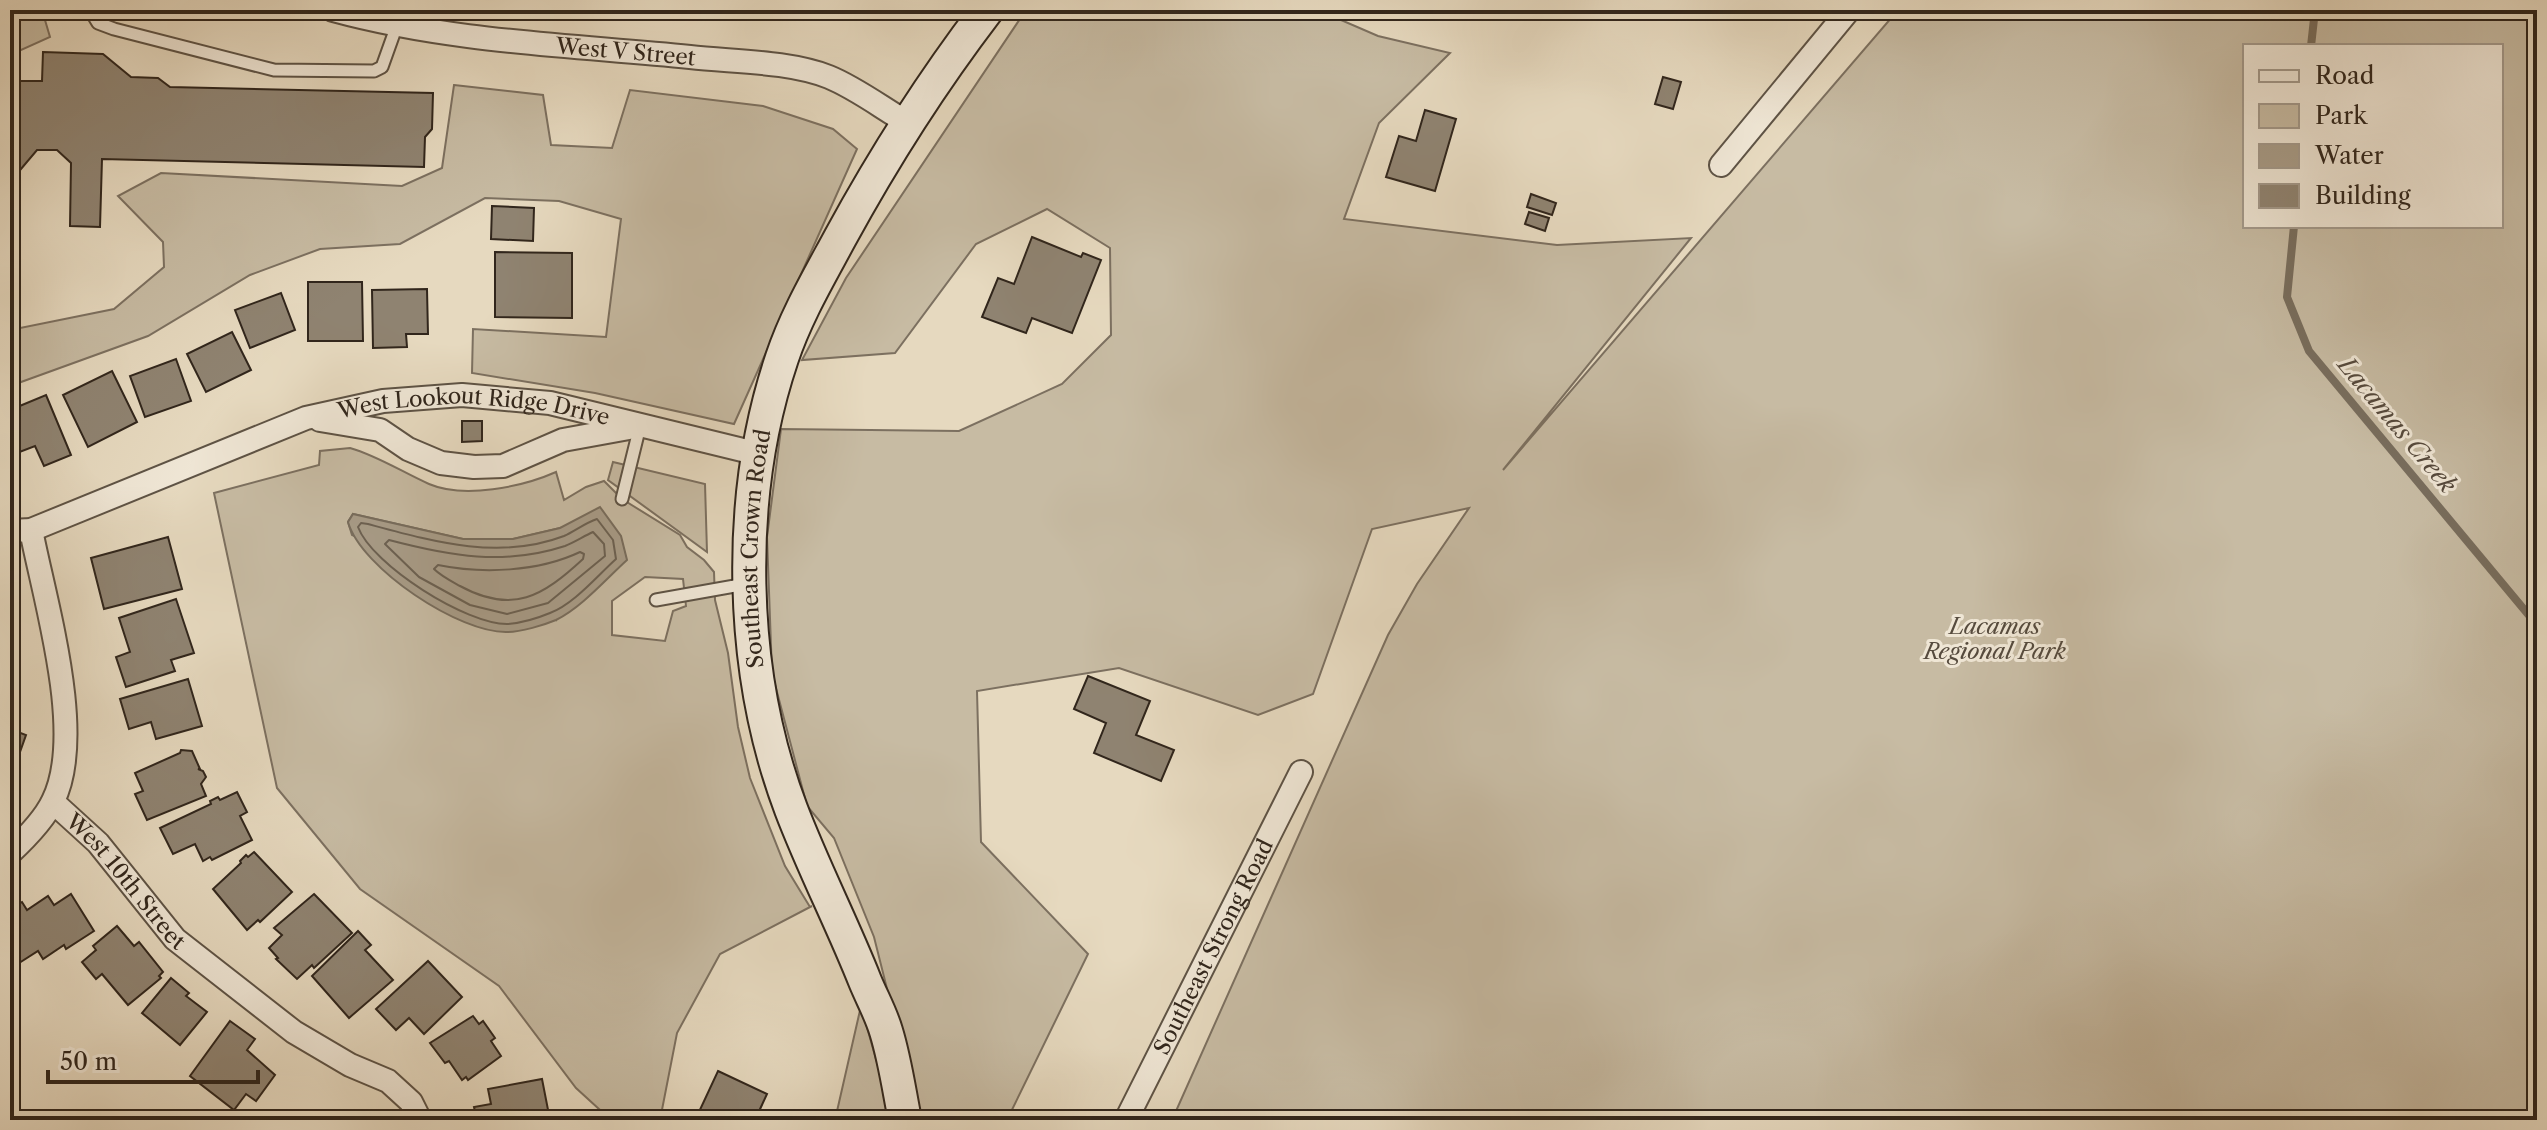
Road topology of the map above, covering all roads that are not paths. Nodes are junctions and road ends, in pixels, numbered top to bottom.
1 (90, 10) edge
2 (333, 10) edge
3 (987, 10) edge
4 (1849, 10) edge
5 (397, 25) junction
6 (908, 123) junction
7 (1721, 165) dead end
8 (306, 418) junction
9 (640, 426) junction
10 (759, 454) junction
11 (622, 499) dead end
12 (20, 531) edge
13 (751, 583) junction
14 (656, 600) dead end
15 (1301, 772) dead end
16 (53, 802) junction
17 (10, 853) edge
18 (420, 1120) edge
19 (905, 1120) edge
20 (1126, 1120) edge

1 - 5 lane
2 - 5 street, West V Street
3 - 6 street, Southeast Crown Road
4 - 7 street
5 - 6 street, West V Street
6 - 10 street, Southeast Crown Road
8 - 9 street, West Lookout Ridge Drive
8 - 9 street, West Lookout Ridge Drive
8 - 12 street, West Lookout Ridge Drive
9 - 10 street, West Lookout Ridge Drive
9 - 11 lane
10 - 13 street, Southeast Crown Road
12 - 16 street, West 10th Street
13 - 14 lane
13 - 19 street, Southeast Crown Road
15 - 20 street, Southeast Strong Road
16 - 17 street
16 - 18 street, West 10th Street

